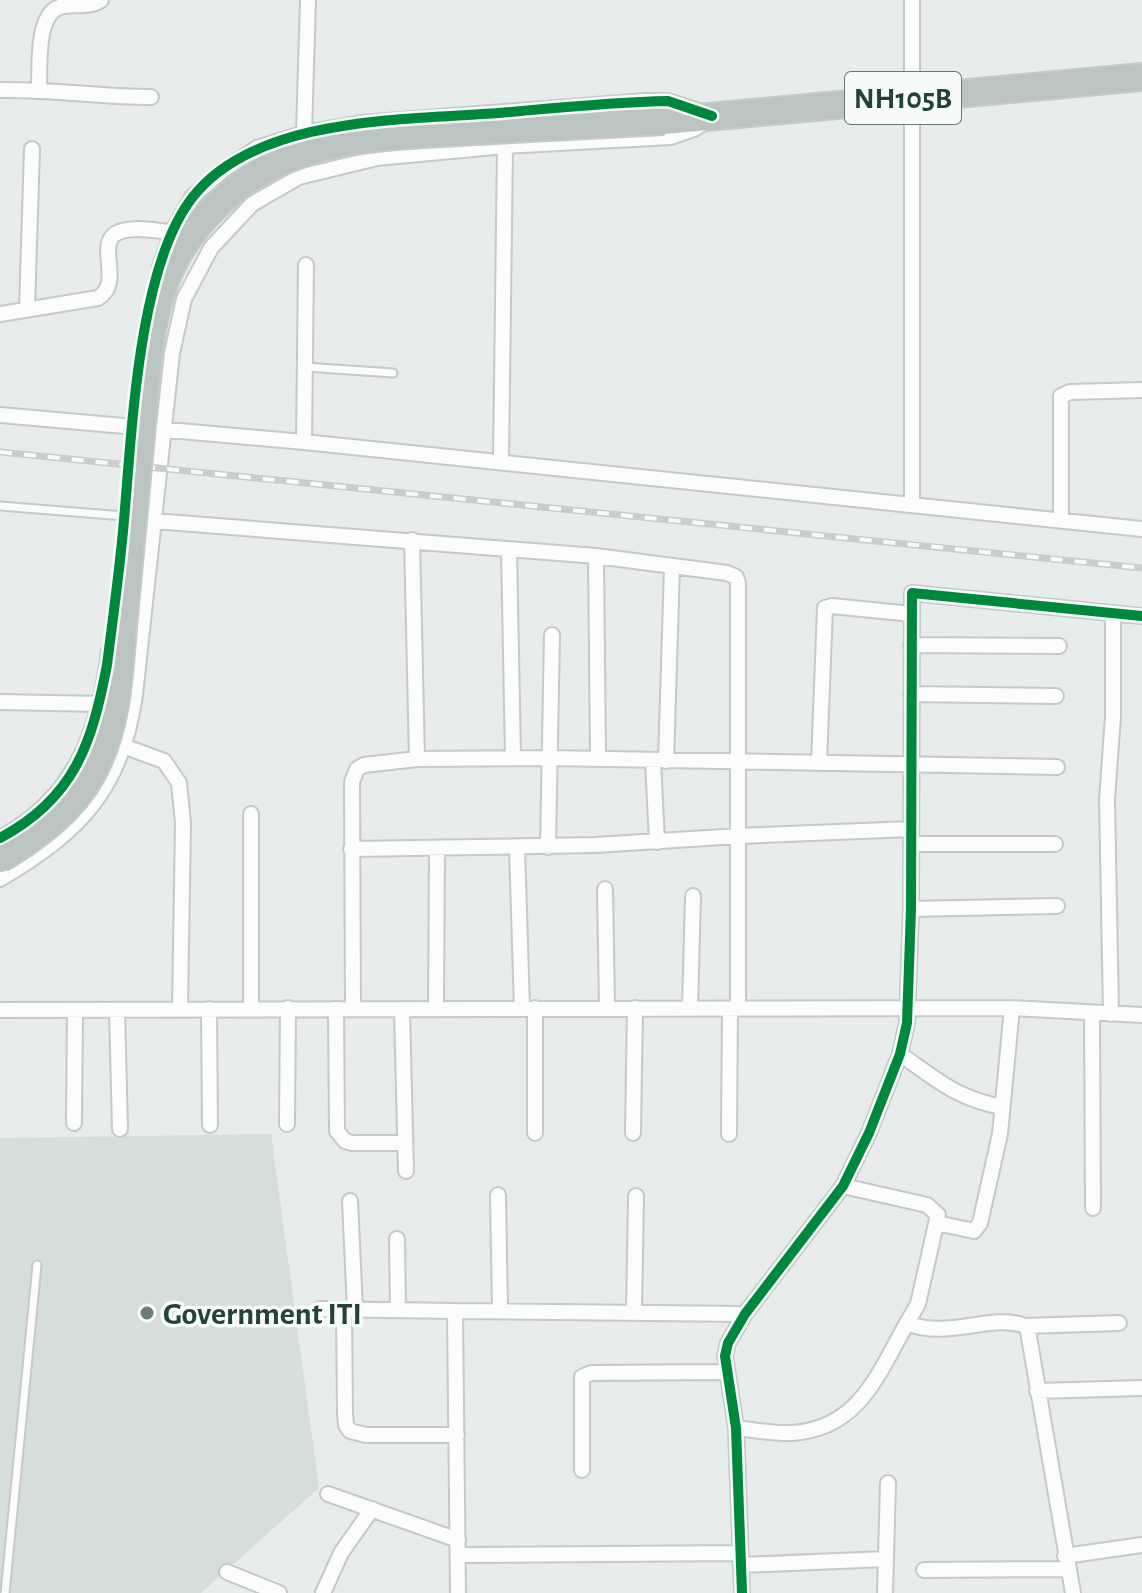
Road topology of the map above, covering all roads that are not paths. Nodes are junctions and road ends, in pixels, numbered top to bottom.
1 (101, 0) edge
2 (308, 0) edge
3 (912, 0) edge
4 (50, 6) edge
5 (1142, 77) edge
6 (0, 90) edge
7 (39, 90) junction
8 (151, 97) dead end
9 (912, 97) junction
10 (712, 116) junction
11 (304, 133) junction
12 (505, 146) junction
13 (32, 149) dead end
14 (172, 232) junction
15 (306, 265) dead end
16 (27, 309) junction
17 (0, 314) edge
18 (305, 367) junction
19 (393, 373) dead end
20 (1142, 390) edge
21 (0, 415) edge
22 (134, 425) junction
23 (165, 429) junction
24 (304, 442) junction
25 (501, 462) junction
26 (912, 505) junction
27 (0, 506) edge
28 (124, 516) junction
29 (1061, 520) junction
30 (154, 521) junction
31 (1142, 529) edge
32 (412, 540) junction
33 (509, 549) junction
34 (596, 556) junction
35 (672, 567) junction
36 (912, 614) junction
37 (1113, 614) junction
38 (1142, 616) edge
39 (552, 635) dead end
40 (911, 645) junction
41 (1059, 646) dead end
42 (911, 694) junction
43 (1056, 696) dead end
44 (0, 702) edge
45 (100, 704) junction
46 (126, 747) junction
47 (513, 758) junction
48 (550, 758) junction
49 (417, 759) junction
50 (598, 759) junction
51 (660, 761) junction
52 (737, 762) junction
53 (819, 763) junction
54 (912, 764) junction
55 (1057, 767) dead end
56 (251, 814) dead end
57 (739, 836) junction
58 (911, 837) junction
59 (0, 838) edge
60 (657, 842) junction
61 (1055, 844) dead end
62 (548, 847) junction
63 (517, 848) junction
64 (351, 849) junction
65 (437, 849) junction
66 (0, 859) edge
67 (0, 879) edge
68 (605, 889) dead end
69 (693, 896) dead end
70 (1057, 906) dead end
71 (911, 909) junction
72 (251, 1008) junction
73 (288, 1008) junction
74 (436, 1008) junction
75 (528, 1008) junction
76 (607, 1008) junction
77 (635, 1008) junction
78 (690, 1008) junction
79 (910, 1008) junction
80 (1012, 1008) junction
81 (180, 1009) junction
82 (209, 1009) junction
83 (336, 1009) junction
84 (353, 1009) junction
85 (734, 1009) junction
86 (0, 1010) edge
87 (75, 1010) junction
88 (117, 1010) junction
89 (402, 1011) junction
90 (1092, 1013) junction
91 (1111, 1014) junction
92 (1142, 1015) edge
93 (900, 1054) junction
94 (1002, 1107) junction
95 (74, 1123) dead end
96 (287, 1124) dead end
97 (210, 1125) dead end
98 (120, 1129) dead end
99 (535, 1133) dead end
100 (633, 1133) dead end
101 (729, 1134) dead end
102 (405, 1143) junction
103 (406, 1171) dead end
104 (843, 1186) junction
105 (498, 1195) dead end
106 (636, 1196) dead end
107 (350, 1201) dead end
108 (1093, 1208) dead end
109 (937, 1223) junction
110 (397, 1239) dead end
111 (37, 1265) dead end
112 (320, 1309) dead end
113 (350, 1309) junction
114 (398, 1310) junction
115 (455, 1311) junction
116 (500, 1311) junction
117 (634, 1312) junction
118 (745, 1314) junction
119 (907, 1323) junction
120 (1119, 1323) dead end
121 (1025, 1326) junction
122 (726, 1372) junction
123 (1142, 1388) edge
124 (1037, 1391) junction
125 (736, 1428) junction
126 (457, 1435) junction
127 (582, 1470) dead end
128 (888, 1483) dead end
129 (328, 1494) dead end
130 (372, 1509) junction
131 (1142, 1545) edge
132 (458, 1548) junction
133 (740, 1559) junction
134 (886, 1559) junction
135 (1066, 1563) junction
136 (924, 1570) dead end
137 (227, 1572) dead end
138 (5, 1593) edge
139 (279, 1593) edge
140 (323, 1593) edge
141 (458, 1593) edge
142 (742, 1593) edge
143 (885, 1593) edge
144 (1073, 1593) edge

1 - 4 street
2 - 11 street
3 - 9 street
4 - 7 street
5 - 9 highway, NH105B
6 - 7 street
7 - 8 street
9 - 10 highway, NH105B
9 - 26 street
10 - 11 street
10 - 12 street
10 - 66 highway, NH105B, bridge
11 - 14 street
12 - 23 street
12 - 25 street
13 - 16 street
14 - 16 street
14 - 22 street
15 - 18 street
16 - 17 street
18 - 19 lane
18 - 24 street
20 - 29 street
21 - 22 street
22 - 23 street
22 - 28 street
23 - 24 street
23 - 30 street
24 - 25 street
25 - 26 street
26 - 29 street
27 - 28 lane
28 - 45 street
29 - 31 street
30 - 32 street
30 - 46 street
32 - 33 street
32 - 49 street
33 - 34 street
33 - 47 street
34 - 35 street
34 - 50 street
35 - 51 street
35 - 52 street
36 - 37 street
36 - 40 street
36 - 53 street
37 - 38 street
37 - 91 street
39 - 48 street
40 - 41 street
40 - 42 street
42 - 43 street
42 - 54 street
44 - 45 street
45 - 59 street
46 - 67 street
46 - 81 street
47 - 48 street
47 - 49 street
48 - 50 street
48 - 62 street
49 - 64 street
50 - 51 street
51 - 52 street
51 - 60 street
52 - 53 street
52 - 57 street
53 - 54 street
54 - 55 street
54 - 58 street
56 - 72 street
57 - 58 street
57 - 60 street
57 - 85 street
58 - 61 street
58 - 71 street
60 - 62 street
62 - 63 street
63 - 65 street
63 - 75 street
64 - 65 street
64 - 84 street
65 - 74 street
68 - 76 street
69 - 78 street
70 - 71 street
71 - 79 street
72 - 73 street
72 - 82 street
73 - 83 street
73 - 96 street
74 - 75 street
74 - 89 street
75 - 76 street
75 - 99 street
76 - 77 street
77 - 78 street
77 - 100 street
78 - 85 street
79 - 80 street
79 - 85 street
79 - 93 street
80 - 90 street
80 - 94 street
81 - 82 street
81 - 88 street
82 - 97 street
83 - 84 street
83 - 102 street
84 - 89 street
85 - 101 street
86 - 87 street
87 - 88 street
87 - 95 street
88 - 98 street
89 - 102 street
90 - 91 street
90 - 108 street
91 - 92 street
93 - 94 street
93 - 104 street
94 - 109 street
102 - 103 street
104 - 109 street
104 - 118 street
105 - 116 street
106 - 117 street
107 - 113 street
109 - 119 street
110 - 114 street
111 - 138 lane
112 - 113 street
113 - 114 street
113 - 126 street
114 - 115 street
115 - 116 street
115 - 126 street
116 - 117 street
117 - 118 street
118 - 122 street
119 - 121 street
119 - 125 street
120 - 121 street
121 - 124 street
122 - 125 street
122 - 127 street
123 - 124 street
124 - 135 street
125 - 133 street
126 - 132 street
128 - 134 street
129 - 130 street
130 - 132 street
130 - 140 street
131 - 135 street
132 - 133 street
132 - 141 street
133 - 134 street
133 - 142 street
134 - 143 street
135 - 136 street
135 - 144 street
137 - 139 street

